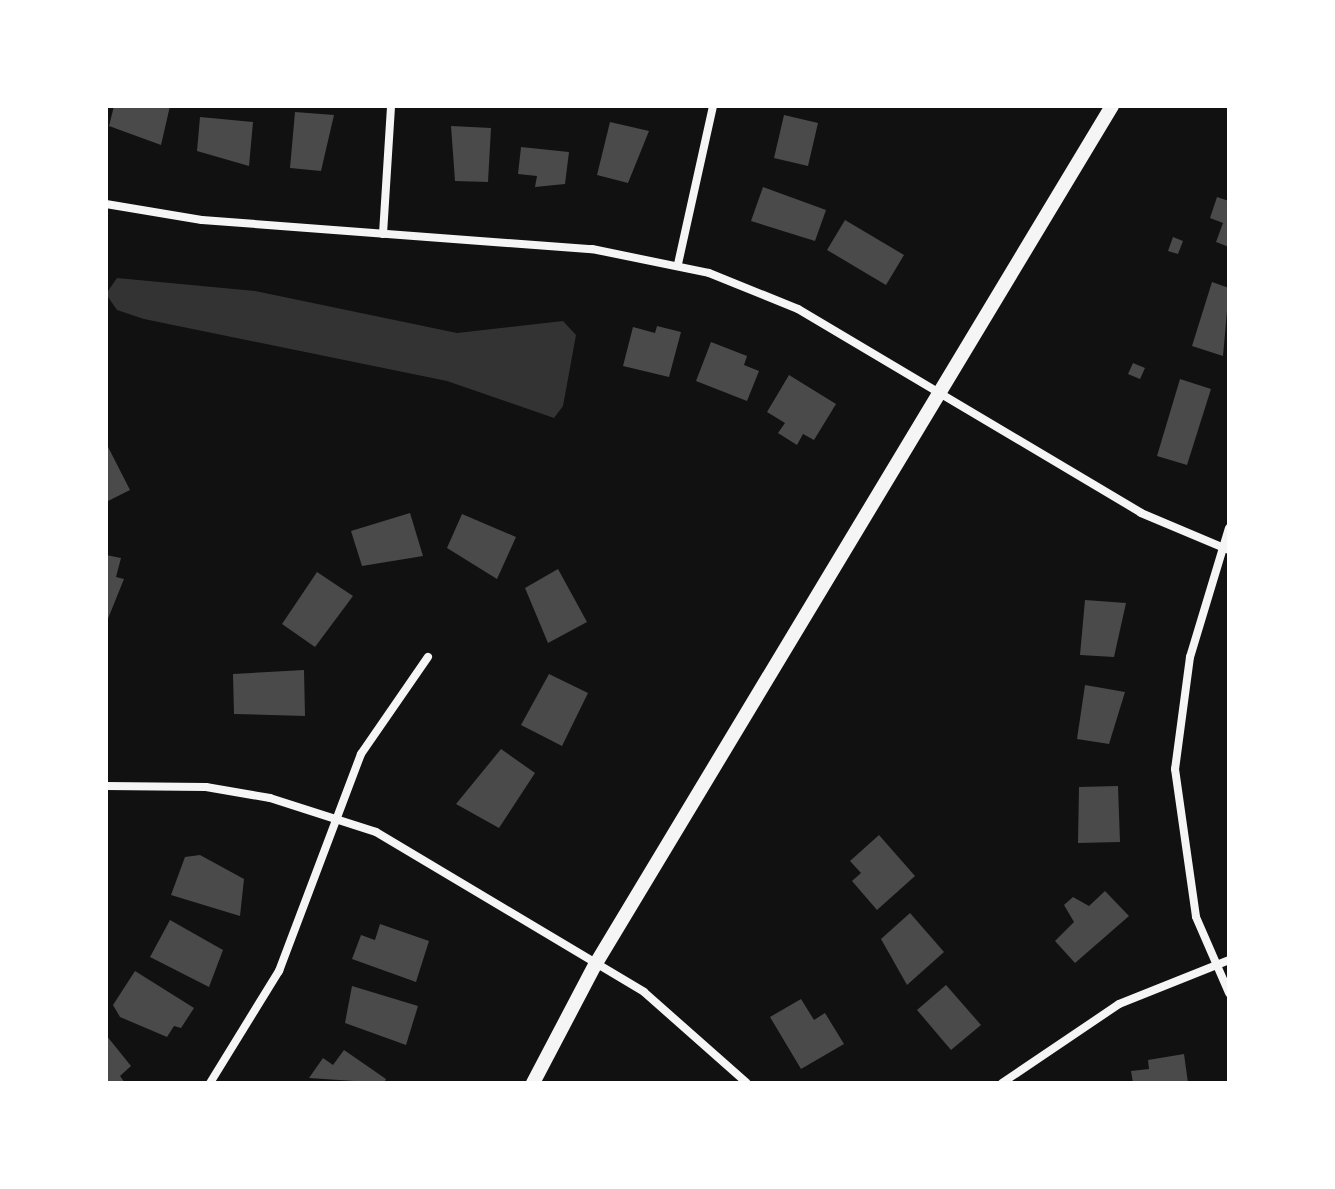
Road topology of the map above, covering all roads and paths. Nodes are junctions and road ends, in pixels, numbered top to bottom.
1 (391, 106) edge
2 (713, 106) edge
3 (1112, 106) edge
4 (106, 204) edge
5 (383, 234) junction
6 (678, 264) junction
7 (938, 396) junction
8 (1229, 528) edge
9 (1226, 549) edge
10 (428, 657) dead end
11 (106, 786) edge
12 (336, 817) junction
13 (1229, 960) edge
14 (595, 965) junction
15 (1217, 965) junction
16 (1229, 993) edge
17 (210, 1083) edge
18 (533, 1083) edge
19 (747, 1083) edge
20 (1002, 1083) edge

1 - 5 street
2 - 6 street
3 - 7 street
4 - 5 street
5 - 6 street
6 - 7 street
7 - 9 street
7 - 14 street
8 - 9 street
9 - 15 street
10 - 12 street
11 - 12 street
12 - 14 street
12 - 17 street
13 - 15 street
14 - 18 street
14 - 19 street
15 - 16 street
15 - 20 street

